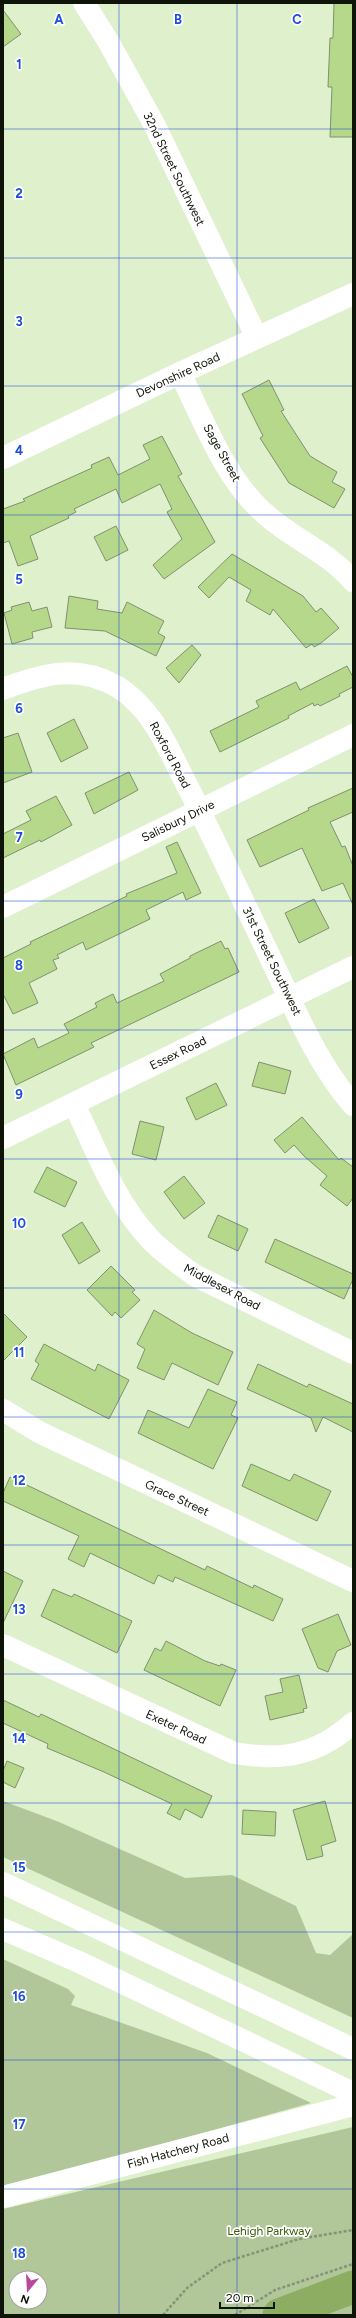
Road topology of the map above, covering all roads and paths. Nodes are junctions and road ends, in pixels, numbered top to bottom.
1 (84, 3) edge
2 (353, 294) edge
3 (257, 338) junction
4 (180, 373) junction
5 (3, 458) edge
6 (353, 581) edge
7 (3, 689) edge
8 (353, 735) edge
9 (200, 811) junction
10 (3, 907) edge
11 (353, 967) edge
12 (289, 998) junction
13 (74, 1104) junction
14 (353, 1105) edge
15 (3, 1138) edge
16 (353, 1353) edge
17 (3, 1410) edge
18 (353, 1581) edge
19 (3, 1646) edge
20 (353, 1723) edge
21 (3, 1883) edge
22 (3, 1929) edge
23 (353, 2049) edge
24 (353, 2093) edge
25 (353, 2105) edge
26 (3, 2197) edge
27 (353, 2230) edge
28 (353, 2264) edge
29 (163, 2315) edge
30 (235, 2315) edge

1 - 3 main road, 32nd Street Southwest
2 - 3 main road, Devonshire Road
3 - 4 main road, Devonshire Road
4 - 5 main road, Devonshire Road
4 - 6 main road, Sage Street
7 - 9 main road, Roxford Road
8 - 9 main road, Salisbury Drive
9 - 10 main road, Salisbury Drive
9 - 12 main road, 31st Street Southwest
11 - 12 main road, Essex Road
12 - 13 main road, Essex Road
12 - 14 main road, 31st Street Southwest
13 - 15 main road, Essex Road
13 - 16 main road, Middlesex Road
17 - 18 main road, Grace Street
19 - 20 main road, Exeter Road
21 - 23 main road
22 - 24 main road
25 - 26 main road, Fish Hatchery Road
27 - 29 path
28 - 30 path

